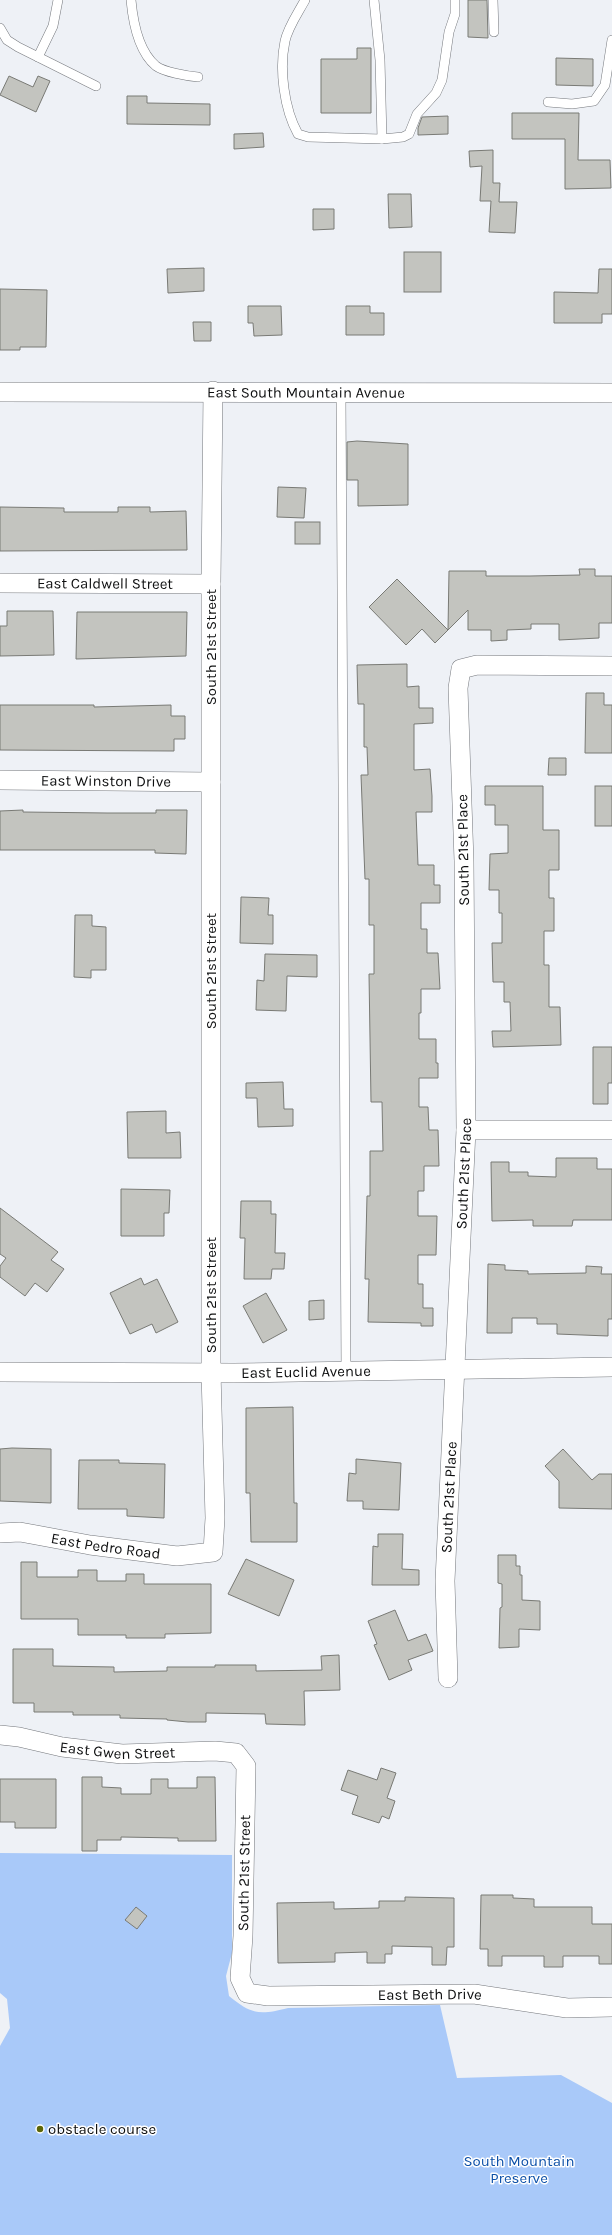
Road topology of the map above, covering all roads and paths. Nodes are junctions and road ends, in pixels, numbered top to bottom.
1 (58, 0) edge
2 (131, 0) edge
3 (305, 0) edge
4 (374, 0) edge
5 (455, 0) edge
6 (493, 0) edge
7 (0, 28) edge
8 (494, 32) dead end
9 (612, 40) edge
10 (38, 57) junction
11 (198, 77) dead end
12 (96, 86) dead end
13 (548, 102) dead end
14 (382, 139) junction
15 (213, 391) junction
16 (0, 392) edge
17 (341, 392) junction
18 (612, 393) edge
19 (0, 583) edge
20 (210, 584) junction
21 (612, 666) edge
22 (0, 780) edge
23 (211, 782) junction
24 (466, 1130) junction
25 (612, 1130) edge
26 (612, 1367) edge
27 (454, 1370) junction
28 (346, 1371) junction
29 (0, 1372) edge
30 (211, 1372) junction
31 (0, 1533) edge
32 (213, 1552) joint
33 (448, 1678) dead end
34 (0, 1735) edge
35 (236, 1753) joint
36 (247, 1993) joint
37 (612, 2007) edge

1 - 10 lane
2 - 11 lane
3 - 14 lane
4 - 14 lane
5 - 14 lane
6 - 8 lane
7 - 10 lane
9 - 13 lane
10 - 12 lane
15 - 16 street, East South Mountain Avenue
15 - 17 street, East South Mountain Avenue
15 - 20 street, South 21st Street
17 - 18 street, East South Mountain Avenue
17 - 28 lane
19 - 20 street, East Caldwell Street
20 - 23 street, South 21st Street
21 - 24 street, South 21st Place
22 - 23 street, East Winston Drive
23 - 30 street, South 21st Street
24 - 25 street
24 - 27 street, South 21st Place
26 - 27 street, East Euclid Avenue
27 - 28 street, East Euclid Avenue
27 - 33 street, South 21st Place
28 - 30 street, East Euclid Avenue
29 - 30 street, East Euclid Avenue
30 - 32 street, South 21st Street
31 - 32 street, East Pedro Road
34 - 35 street, East Gwen Street
35 - 36 street, South 21st Street
36 - 37 street, East Beth Drive

